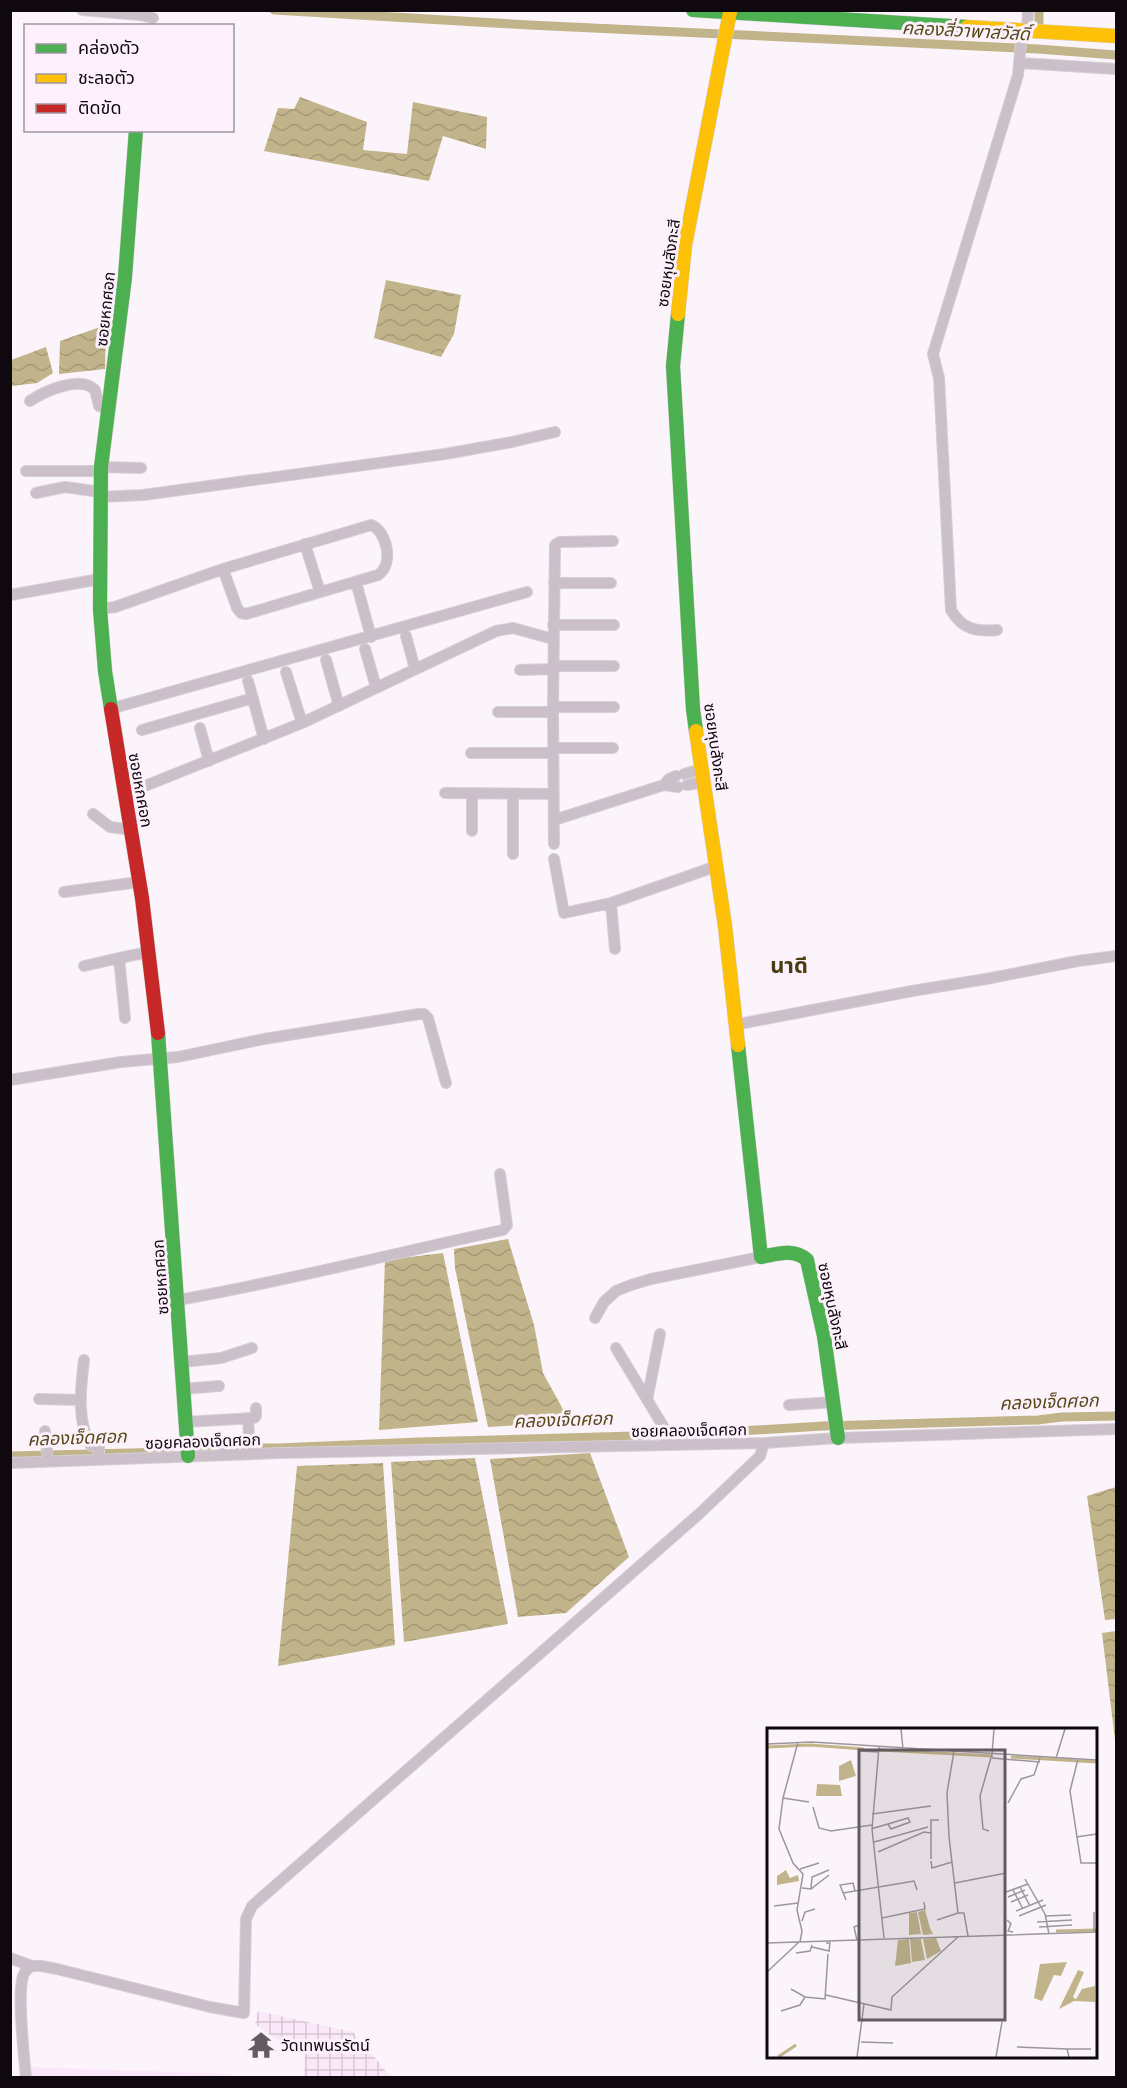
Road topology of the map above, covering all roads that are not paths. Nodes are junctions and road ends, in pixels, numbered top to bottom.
1 (82, 10) edge
2 (693, 10) edge
3 (1028, 10) edge
4 (730, 16) junction
5 (153, 18) edge
6 (1023, 34) junction
7 (1116, 36) edge
8 (1020, 61) junction
9 (1116, 69) edge
10 (136, 132) edge
11 (30, 401) dead end
12 (109, 409) junction
13 (555, 432) dead end
14 (107, 468) junction
15 (141, 468) dead end
16 (26, 471) dead end
17 (36, 493) dead end
18 (106, 496) junction
19 (613, 541) dead end
20 (305, 544) junction
21 (223, 569) junction
22 (100, 579) junction
23 (356, 582) junction
24 (554, 583) junction
25 (611, 583) dead end
26 (320, 592) junction
27 (527, 592) dead end
28 (10, 595) edge
29 (108, 608) junction
30 (554, 625) junction
31 (614, 625) dead end
32 (998, 630) dead end
33 (406, 636) dead end
34 (371, 637) junction
35 (553, 639) junction
36 (365, 649) dead end
37 (326, 660) dead end
38 (614, 666) dead end
39 (553, 667) junction
40 (415, 669) junction
41 (520, 670) dead end
42 (286, 672) dead end
43 (248, 681) dead end
44 (376, 687) junction
45 (253, 698) junction
46 (339, 706) junction
47 (117, 707) junction
48 (614, 707) dead end
49 (553, 710) junction
50 (498, 712) dead end
51 (302, 723) junction
52 (200, 728) dead end
53 (142, 730) dead end
54 (264, 740) junction
55 (613, 748) dead end
56 (553, 751) junction
57 (471, 753) dead end
58 (209, 761) junction
59 (703, 775) junction
60 (146, 786) dead end
61 (445, 793) dead end
62 (472, 793) junction
63 (513, 794) junction
64 (553, 794) junction
65 (93, 814) dead end
66 (554, 820) junction
67 (132, 830) junction
68 (472, 831) dead end
69 (554, 844) dead end
70 (513, 854) dead end
71 (554, 859) dead end
72 (717, 866) junction
73 (139, 882) junction
74 (64, 892) dead end
75 (611, 903) junction
76 (615, 949) dead end
77 (149, 952) junction
78 (1116, 956) edge
79 (119, 958) junction
80 (84, 966) dead end
81 (125, 1018) dead end
82 (741, 1024) junction
83 (169, 1058) junction
84 (10, 1080) edge
85 (446, 1083) dead end
86 (500, 1174) dead end
87 (761, 1257) junction
88 (178, 1300) junction
89 (596, 1318) dead end
90 (660, 1334) dead end
91 (252, 1348) dead end
92 (616, 1348) dead end
93 (84, 1359) dead end
94 (189, 1362) junction
95 (219, 1386) dead end
96 (191, 1389) junction
97 (39, 1399) dead end
98 (81, 1400) junction
99 (647, 1400) junction
100 (834, 1402) junction
101 (789, 1405) dead end
102 (256, 1408) dead end
103 (248, 1418) junction
104 (193, 1421) junction
105 (1116, 1429) edge
106 (45, 1431) dead end
107 (838, 1432) junction
108 (665, 1439) junction
109 (764, 1443) junction
110 (250, 1449) junction
111 (99, 1455) junction
112 (188, 1456) junction
113 (48, 1461) junction
114 (10, 1463) edge
115 (10, 1958) edge
116 (32, 1966) junction
117 (26, 2078) edge

1 - 5 street
2 - 4 street
3 - 6 street
4 - 6 street
4 - 59 street, ซอยหุบสังกะสี
6 - 7 street
6 - 8 street
8 - 9 street
8 - 32 street
10 - 12 street, ซอยหกศอก
11 - 12 street
12 - 14 street, ซอยหกศอก
13 - 18 street
14 - 15 street
14 - 16 street
14 - 18 street, ซอยหกศอก
17 - 18 street
18 - 22 street, ซอยหกศอก
19 - 24 street
20 - 21 street
20 - 23 street
20 - 26 street
21 - 26 street
21 - 29 street
22 - 28 street
22 - 29 street, ซอยหกศอก
23 - 26 street
23 - 34 street
24 - 25 street
24 - 30 street
27 - 34 street
29 - 47 street, ซอยหกศอก
30 - 31 street
30 - 35 street
33 - 40 street
34 - 47 street
35 - 39 street
35 - 40 street
36 - 44 street
37 - 46 street
38 - 39 street
39 - 41 street
39 - 49 street
40 - 44 street
42 - 51 street
43 - 45 street
44 - 46 street
45 - 53 street
45 - 54 street
46 - 51 street
47 - 67 street, ซอยหกศอก
48 - 49 street
49 - 50 street
49 - 56 street
51 - 54 street
52 - 58 street
54 - 58 street
55 - 56 street
56 - 57 street
56 - 64 street
58 - 60 street
59 - 66 street
59 - 72 street, ซอยหุบสังกะสี
61 - 62 street
62 - 63 street
62 - 68 street
63 - 64 street
63 - 70 street
64 - 66 street
65 - 67 street
66 - 69 street
67 - 73 street, ซอยหกศอก
71 - 75 street
72 - 75 street
72 - 82 street, ซอยหุบสังกะสี
73 - 74 street
73 - 77 street, ซอยหกศอก
75 - 76 street
77 - 79 street
77 - 83 street, ซอยหกศอก
78 - 82 street
79 - 80 street
79 - 81 street
82 - 87 street, ซอยหุบสังกะสี
83 - 84 street
83 - 85 street
83 - 88 street, ซอยหกศอก
86 - 88 street
87 - 89 street
87 - 100 street, ซอยหุบสังกะสี
88 - 94 street, ซอยหกศอก
90 - 99 street
91 - 94 street
92 - 99 street
93 - 98 street
94 - 96 street, ซอยหกศอก
95 - 96 street
96 - 104 street, ซอยหกศอก
97 - 98 street
98 - 111 street
99 - 108 street
100 - 101 street
100 - 107 street, ซอยหุบสังกะสี
102 - 103 street
103 - 104 street
103 - 110 street
104 - 112 street, ซอยหกศอก
105 - 107 street, ซอยคลองเจ็ดศอก
106 - 113 street
107 - 109 street, ซอยคลองเจ็ดศอก
108 - 109 street, ซอยคลองเจ็ดศอก
108 - 110 street, ซอยคลองเจ็ดศอก
109 - 116 street
110 - 112 street, ซอยคลองเจ็ดศอก
111 - 112 street, ซอยคลองเจ็ดศอก
111 - 113 street, ซอยคลองเจ็ดศอก
113 - 114 street, ซอยคลองเจ็ดศอก
115 - 116 street
116 - 117 street

